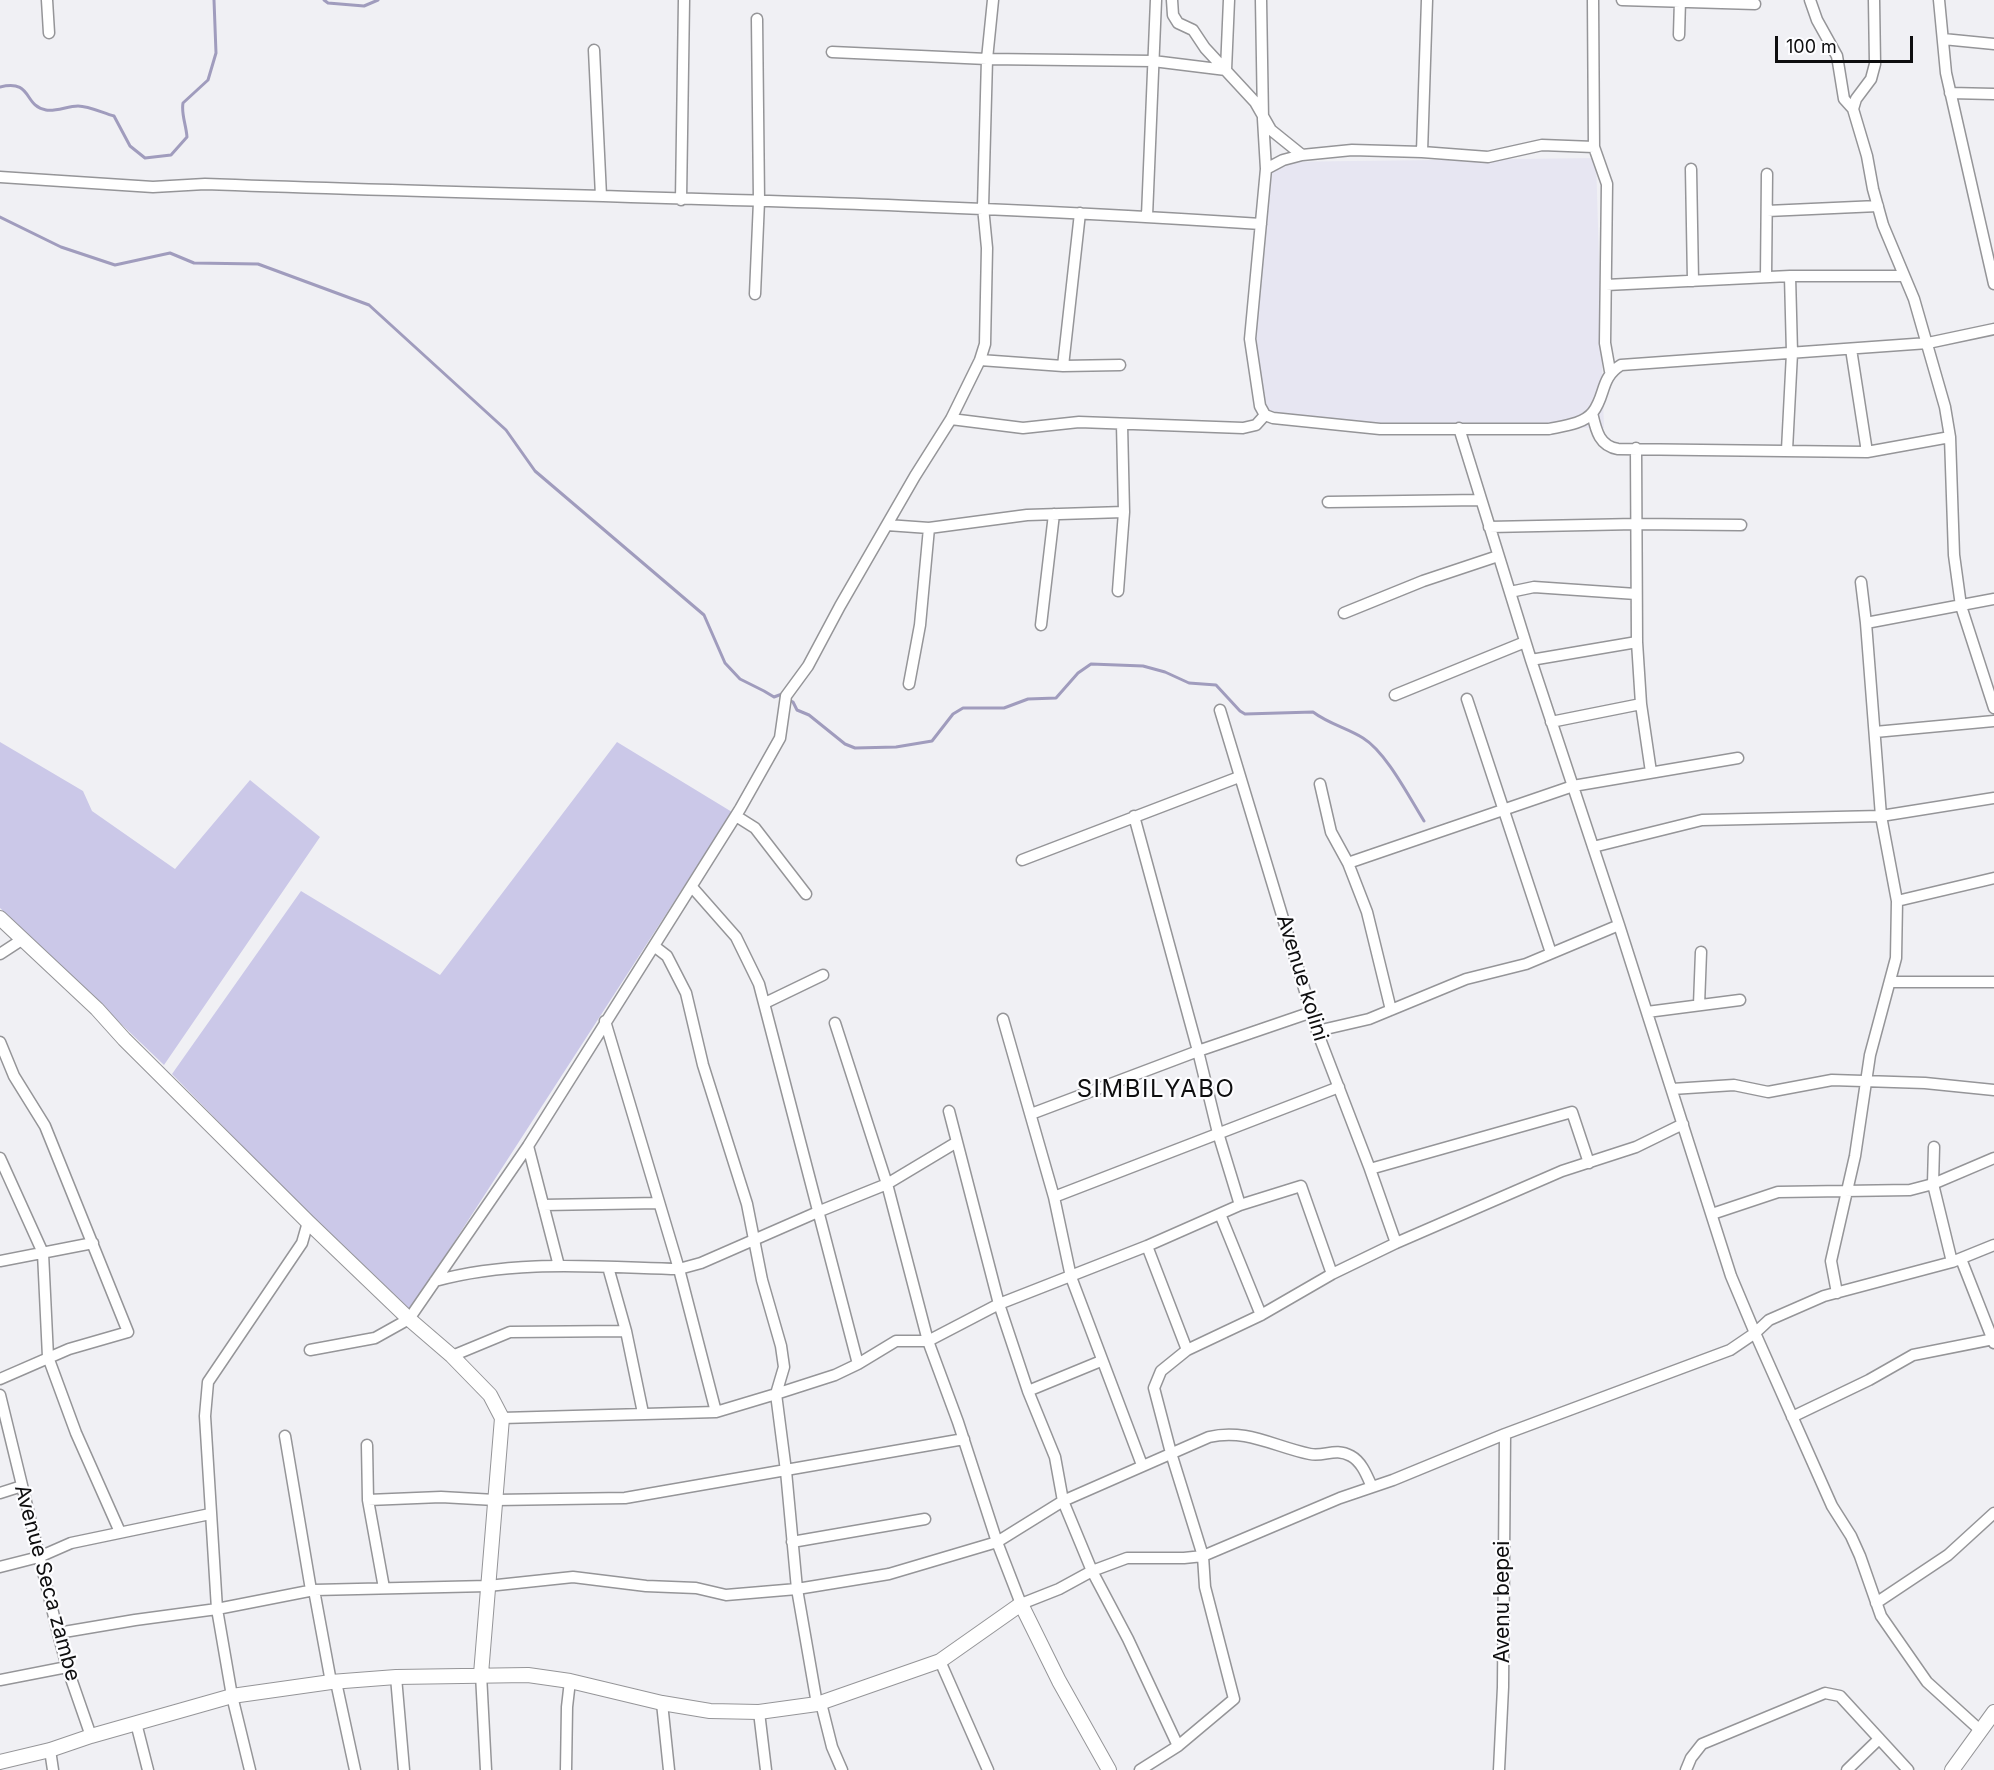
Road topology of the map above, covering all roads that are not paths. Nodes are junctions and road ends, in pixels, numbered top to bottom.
1 (47, 0) edge
2 (684, 0) edge
3 (993, 0) edge
4 (1156, 0) edge
5 (1172, 0) edge
6 (1229, 0) edge
7 (1261, 0) edge
8 (1427, 0) edge
9 (1593, 0) edge
10 (1622, 0) edge
11 (1810, 0) edge
12 (1874, 0) edge
13 (1939, 0) edge
14 (1680, 1) edge
15 (1755, 4) dead end
16 (757, 19) dead end
17 (49, 33) dead end
18 (1679, 35) dead end
19 (1943, 39) junction
20 (1994, 44) edge
21 (594, 50) dead end
22 (832, 52) dead end
23 (987, 59) junction
24 (1153, 62) junction
25 (1226, 70) junction
26 (1950, 93) junction
27 (1994, 94) edge
28 (1853, 109) junction
29 (1263, 119) junction
30 (1594, 147) junction
31 (1422, 152) junction
32 (1302, 155) junction
33 (1266, 169) junction
34 (1691, 169) dead end
35 (1767, 174) dead end
36 (0, 177) edge
37 (601, 196) junction
38 (681, 200) junction
39 (759, 201) junction
40 (1878, 206) junction
41 (983, 207) junction
42 (1767, 212) junction
43 (1080, 213) junction
44 (1147, 216) junction
45 (1261, 224) junction
46 (1790, 276) junction
47 (1904, 276) junction
48 (1766, 277) junction
49 (1693, 281) junction
50 (1994, 284) edge
51 (1606, 285) junction
52 (755, 294) dead end
53 (1994, 329) edge
54 (1928, 343) junction
55 (1851, 349) junction
56 (1792, 353) junction
57 (980, 360) junction
58 (1120, 365) dead end
59 (1063, 366) junction
60 (1610, 371) junction
61 (1592, 413) junction
62 (1265, 415) junction
63 (951, 419) junction
64 (1122, 424) junction
65 (1459, 428) junction
66 (1950, 437) junction
67 (1636, 448) junction
68 (1787, 450) junction
69 (1867, 452) junction
70 (1481, 500) junction
71 (1328, 502) dead end
72 (1124, 512) junction
73 (1054, 514) junction
74 (1636, 524) junction
75 (887, 525) junction
76 (1741, 525) dead end
77 (1489, 527) junction
78 (929, 528) junction
79 (1498, 556) junction
80 (1861, 582) dead end
81 (1118, 591) dead end
82 (1510, 592) junction
83 (1636, 594) junction
84 (1994, 599) edge
85 (1961, 606) junction
86 (1344, 613) dead end
87 (1866, 623) junction
88 (1041, 625) dead end
89 (1525, 642) junction
90 (1637, 642) junction
91 (1531, 660) junction
92 (909, 684) dead end
93 (1395, 695) dead end
94 (1467, 699) dead end
95 (1641, 704) junction
96 (1994, 708) edge
97 (1220, 710) dead end
98 (1994, 721) edge
99 (1551, 722) junction
100 (1875, 732) junction
101 (1738, 758) dead end
102 (1651, 771) junction
103 (1239, 777) junction
104 (1320, 784) dead end
105 (1573, 786) junction
106 (1994, 798) edge
107 (1503, 809) junction
108 (736, 816) junction
109 (1134, 816) junction
110 (1881, 816) junction
111 (1593, 847) junction
112 (1022, 860) dead end
113 (1348, 863) junction
114 (1994, 878) edge
115 (693, 887) junction
116 (806, 894) dead end
117 (1897, 902) junction
118 (0, 918) edge
119 (1619, 926) junction
120 (23, 939) junction
121 (654, 945) junction
122 (1701, 952) dead end
123 (1551, 953) junction
124 (0, 954) edge
125 (823, 975) dead end
126 (1890, 982) junction
127 (1994, 982) edge
128 (1740, 1000) dead end
129 (765, 1003) junction
130 (1699, 1005) junction
131 (1391, 1010) junction
132 (1312, 1012) junction
133 (1647, 1012) junction
134 (1003, 1019) dead end
135 (605, 1021) junction
136 (835, 1023) dead end
137 (1317, 1031) junction
138 (0, 1042) edge
139 (1198, 1051) junction
140 (1865, 1082) junction
141 (1339, 1087) junction
142 (1672, 1089) junction
143 (1994, 1090) edge
144 (949, 1111) dead end
145 (1031, 1114) junction
146 (1683, 1124) junction
147 (1218, 1133) junction
148 (957, 1142) junction
149 (528, 1146) junction
150 (1934, 1147) dead end
151 (0, 1158) edge
152 (1994, 1158) edge
153 (1589, 1163) junction
154 (1370, 1169) junction
155 (887, 1184) junction
156 (1933, 1184) junction
157 (1847, 1190) junction
158 (1054, 1197) junction
159 (659, 1203) junction
160 (543, 1205) junction
161 (1240, 1205) junction
162 (820, 1211) junction
163 (1220, 1214) junction
164 (1712, 1214) junction
165 (308, 1222) junction
166 (756, 1240) junction
167 (93, 1243) junction
168 (1396, 1243) junction
169 (1994, 1245) edge
170 (1147, 1246) junction
171 (43, 1252) junction
172 (1956, 1260) junction
173 (0, 1262) edge
174 (559, 1266) junction
175 (608, 1267) junction
176 (680, 1269) junction
177 (1332, 1274) junction
178 (1071, 1277) junction
179 (435, 1281) junction
180 (1837, 1293) junction
181 (999, 1304) junction
182 (1261, 1315) junction
183 (409, 1319) junction
184 (626, 1331) junction
185 (1755, 1333) junction
186 (1993, 1340) edge
187 (928, 1341) junction
188 (310, 1350) dead end
189 (1187, 1350) junction
190 (452, 1356) junction
191 (48, 1357) junction
192 (1101, 1361) junction
193 (858, 1364) junction
194 (0, 1379) edge
195 (1028, 1391) junction
196 (776, 1394) junction
197 (0, 1395) edge
198 (716, 1412) junction
199 (643, 1413) junction
200 (1792, 1417) junction
201 (502, 1418) junction
202 (1505, 1434) junction
203 (285, 1436) dead end
204 (964, 1440) junction
205 (367, 1445) dead end
206 (1171, 1453) junction
207 (1142, 1466) junction
208 (786, 1471) junction
209 (22, 1486) junction
210 (1372, 1487) junction
211 (0, 1493) edge
212 (368, 1500) junction
213 (495, 1500) junction
214 (1063, 1501) junction
215 (1994, 1513) edge
216 (210, 1514) junction
217 (925, 1519) dead end
218 (120, 1532) junction
219 (792, 1542) junction
220 (997, 1542) junction
221 (1203, 1556) junction
222 (39, 1557) junction
223 (0, 1567) edge
224 (1092, 1571) junction
225 (488, 1586) junction
226 (384, 1588) junction
227 (797, 1589) junction
228 (313, 1590) junction
229 (1876, 1603) junction
230 (1021, 1604) junction
231 (217, 1609) junction
232 (58, 1633) junction
233 (940, 1661) junction
234 (67, 1667) junction
235 (481, 1674) junction
236 (396, 1677) junction
237 (0, 1680) edge
238 (570, 1681) junction
239 (334, 1682) junction
240 (232, 1696) junction
241 (662, 1703) junction
242 (819, 1704) junction
243 (759, 1712) junction
244 (1994, 1712) edge
245 (136, 1723) junction
246 (1982, 1731) junction
247 (91, 1736) junction
248 (1879, 1739) junction
249 (1178, 1746) junction
250 (50, 1750) junction
251 (0, 1762) edge
252 (53, 1770) edge
253 (148, 1770) edge
254 (250, 1770) edge
255 (355, 1770) edge
256 (404, 1770) edge
257 (486, 1770) edge
258 (566, 1770) edge
259 (669, 1770) edge
260 (766, 1770) edge
261 (842, 1770) edge
262 (988, 1770) edge
263 (1109, 1770) edge
264 (1140, 1770) edge
265 (1499, 1770) edge
266 (1686, 1770) edge
267 (1847, 1770) edge
268 (1908, 1770) edge
269 (1952, 1770) edge

1 - 17 street
2 - 38 street
3 - 23 street
4 - 24 street
5 - 25 street
6 - 25 street
7 - 29 street
8 - 31 street
9 - 30 street
10 - 14 street
11 - 28 street
12 - 28 street
13 - 19 street
14 - 15 street
14 - 18 street
16 - 39 street
19 - 20 street
19 - 26 street
21 - 37 street
22 - 23 street
23 - 24 street
23 - 41 street
24 - 25 street
24 - 44 street
25 - 29 street
26 - 27 street
26 - 50 street
28 - 40 street
29 - 32 street
29 - 33 street
30 - 31 street
30 - 51 street
31 - 32 street
32 - 33 street
33 - 45 street
34 - 49 street
35 - 42 street
36 - 37 street
37 - 38 street
38 - 39 street
39 - 41 street
39 - 52 street
40 - 42 street
40 - 47 street
41 - 43 street
41 - 57 street
42 - 48 street
43 - 44 street
43 - 59 street
44 - 45 street
45 - 62 street
46 - 47 street
46 - 48 street
46 - 56 street
47 - 54 street
48 - 49 street
49 - 51 street
51 - 60 street
53 - 54 street
54 - 55 street
54 - 66 street
55 - 56 street
55 - 69 street
56 - 60 street
56 - 68 street
57 - 59 street
57 - 63 street
58 - 59 street
60 - 61 street
61 - 65 street
61 - 67 street
62 - 64 street
62 - 65 street
63 - 64 street
63 - 75 street
64 - 72 street
65 - 70 street
66 - 69 street
66 - 85 street
67 - 68 street
67 - 74 street
68 - 69 street
70 - 71 street
70 - 77 street
72 - 73 street
72 - 81 street
73 - 78 street
73 - 88 street
74 - 76 street
74 - 77 street
74 - 83 street
75 - 78 street
75 - 108 street
77 - 79 street
78 - 92 street
79 - 82 street
79 - 86 street
80 - 87 street
82 - 83 street
82 - 89 street
83 - 90 street
84 - 85 street
85 - 87 street
85 - 96 street
87 - 100 street
89 - 91 street
89 - 93 street
90 - 91 street
90 - 95 street
91 - 99 street
94 - 107 street
95 - 99 street
95 - 102 street
97 - 103 street, Avenue kolini
98 - 100 street
99 - 105 street
100 - 110 street
101 - 102 street
102 - 105 street
103 - 109 street
103 - 132 street, Avenue kolini
104 - 113 street
105 - 107 street
105 - 111 street
106 - 110 street
107 - 113 street
107 - 123 street
108 - 115 street
108 - 116 street
109 - 112 street
109 - 139 street
110 - 111 street
110 - 117 street
111 - 119 street
113 - 131 street
114 - 117 street
115 - 121 street
115 - 129 street
117 - 126 street
118 - 120 street
119 - 123 street
119 - 133 street
120 - 124 street
120 - 165 street
121 - 135 street
121 - 166 street
122 - 130 street
123 - 131 street
125 - 129 street
126 - 127 street
126 - 140 street
128 - 130 street
129 - 162 street
130 - 133 street
131 - 137 street
132 - 137 street, Avenue kolini
132 - 139 street
133 - 142 street
134 - 145 street
135 - 149 street
135 - 159 street
136 - 155 street
137 - 141 street, Avenue kolini
138 - 167 street
139 - 145 street
139 - 147 street
140 - 142 street
140 - 143 street
140 - 157 street
141 - 147 street
141 - 154 street, Avenue kolini
142 - 146 street
144 - 148 street
145 - 158 street
146 - 153 street
146 - 164 street
147 - 158 street
147 - 161 street
148 - 155 street
148 - 181 street
149 - 160 street
149 - 179 street
150 - 156 street
151 - 171 street
152 - 156 street
153 - 154 street
153 - 168 street
154 - 168 street, Avenue kolini
155 - 162 street
155 - 187 street
156 - 157 street
156 - 172 street
157 - 164 street
157 - 180 street
158 - 178 street
159 - 160 street
159 - 176 street
160 - 174 street
161 - 163 street
161 - 177 street
162 - 166 street
162 - 193 street
163 - 170 street
163 - 182 street
164 - 185 street
165 - 183 street
165 - 216 street
166 - 176 street
166 - 196 street
167 - 171 street
167 - 191 street
168 - 177 street
169 - 172 street
170 - 178 street
170 - 189 street
171 - 173 street
171 - 191 street
172 - 180 street
172 - 186 street
174 - 175 street
174 - 179 street
175 - 176 street
175 - 184 street
176 - 198 street
177 - 182 street
178 - 181 street
178 - 192 street
179 - 183 street
180 - 185 street
181 - 187 street
181 - 195 street
182 - 189 street
183 - 188 street
183 - 190 street
184 - 190 street
184 - 199 street
185 - 200 street
185 - 202 street
186 - 200 street
187 - 193 street
187 - 204 street
189 - 206 street
190 - 201 street
191 - 194 street
191 - 218 street
192 - 195 street
192 - 207 street
193 - 196 street
195 - 214 street
196 - 198 street
196 - 208 street
197 - 209 street, Avenue Seca zambe
198 - 199 street
199 - 201 street
200 - 229 street
201 - 213 street
202 - 210 street
202 - 265 street, Avenu bepei
203 - 228 street
204 - 208 street
204 - 220 street
205 - 212 street
206 - 207 street
206 - 210 street
206 - 221 street
207 - 214 street
208 - 213 street
208 - 219 street
209 - 211 street
209 - 222 street, Avenue Seca zambe
210 - 221 street
212 - 213 street
212 - 226 street
213 - 225 street
214 - 220 street
214 - 224 street
215 - 229 street
216 - 218 street
216 - 231 street
217 - 219 street
218 - 222 street
219 - 227 street
220 - 227 street
220 - 230 street
221 - 224 street
221 - 249 street
222 - 223 street
222 - 232 street, Avenue Seca zambe
224 - 230 street
224 - 249 street
225 - 226 street
225 - 227 street
225 - 235 street
226 - 228 street
227 - 242 street
228 - 231 street
228 - 239 street
229 - 246 street
230 - 233 street
230 - 263 street
231 - 232 street
231 - 240 street
232 - 234 street, Avenue Seca zambe
233 - 242 street
233 - 262 street
234 - 237 street
234 - 247 street, Avenue Seca zambe
235 - 236 street
235 - 238 street
235 - 257 street
236 - 239 street
236 - 256 street
238 - 241 street
238 - 258 street
239 - 240 street
239 - 255 street
240 - 245 street
240 - 254 street
241 - 243 street
241 - 259 street
242 - 243 street
242 - 261 street
243 - 260 street
244 - 246 street
245 - 247 street
245 - 253 street
246 - 269 street
247 - 250 street
248 - 266 street
248 - 267 street
248 - 268 street
249 - 264 street
250 - 251 street
250 - 252 street

